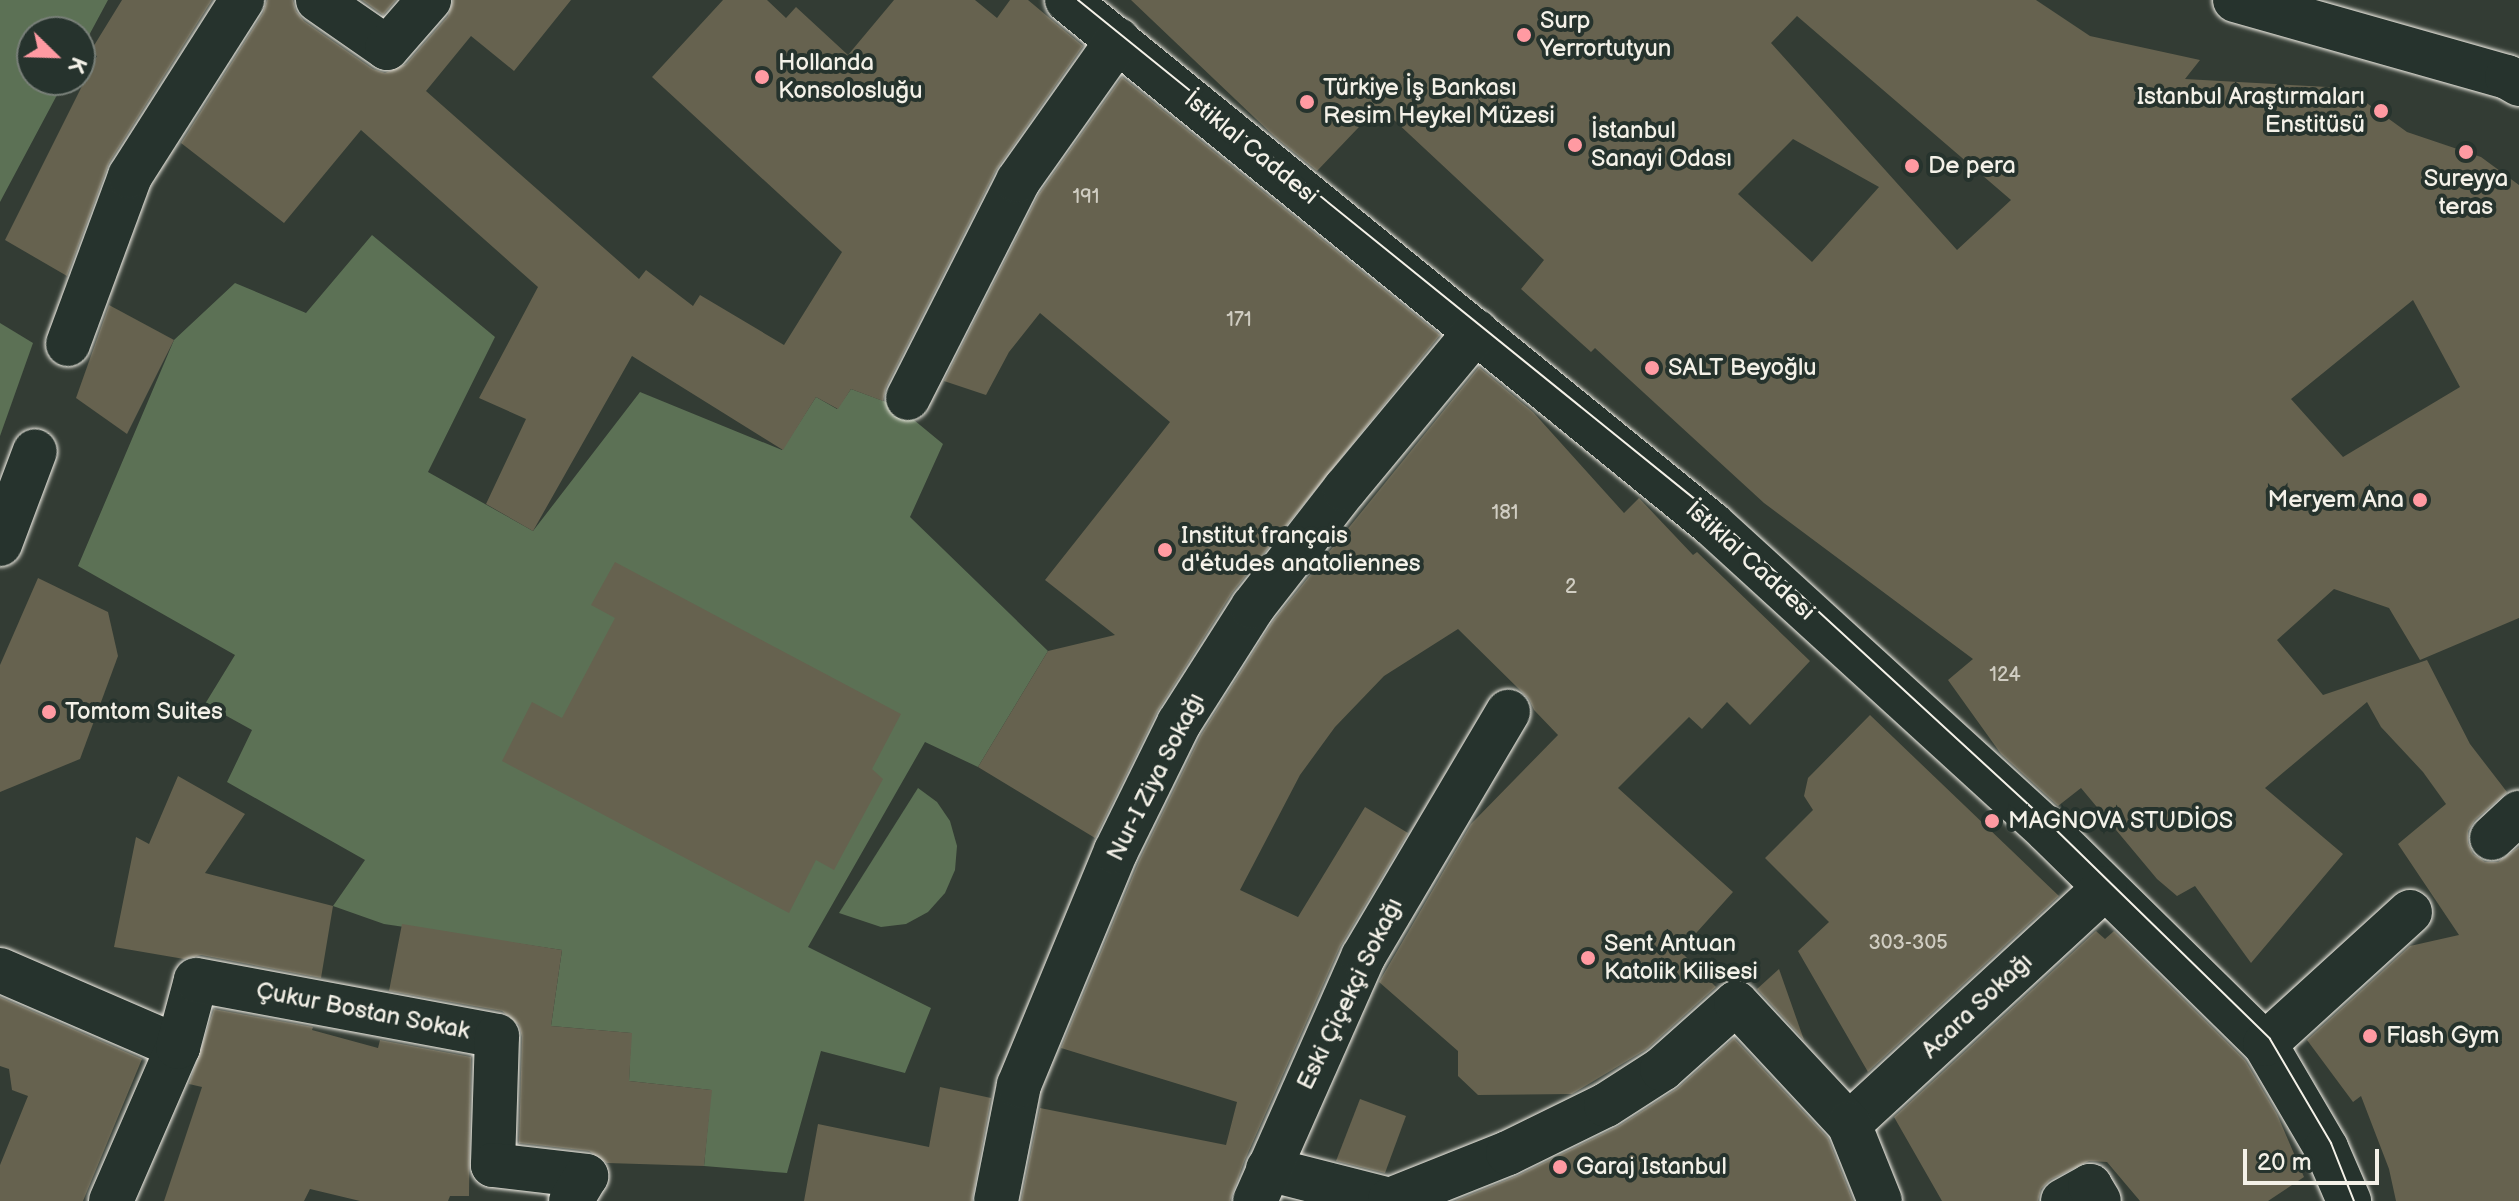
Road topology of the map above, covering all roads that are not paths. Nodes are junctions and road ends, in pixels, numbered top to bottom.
1 (242, 0) edge
2 (318, 0) edge
3 (429, 0) edge
4 (1067, 0) edge
5 (2235, 0) edge
6 (1118, 40) junction
7 (2519, 84) edge
8 (1476, 331) junction
9 (68, 344) dead end
10 (908, 398) dead end
11 (35, 451) dead end
12 (0, 544) edge
13 (1508, 712) dead end
14 (2105, 888) junction
15 (2410, 912) dead end
16 (0, 970) edge
17 (2265, 1044) junction
18 (178, 1047) junction
19 (1849, 1124) junction
20 (1262, 1185) edge
21 (111, 1201) edge
22 (571, 1201) edge
23 (996, 1201) edge
24 (1880, 1201) edge
25 (2063, 1201) edge
26 (2099, 1201) edge
27 (2349, 1201) edge

1 - 9 street
2 - 3 street
4 - 6 street, İstiklal Caddesi
5 - 7 street
6 - 8 street, İstiklal Caddesi
6 - 10 street
8 - 14 street, İstiklal Caddesi
8 - 23 street, Nur-I Ziya Sokağı
11 - 12 street
13 - 20 street, Eski Çiçekçi Sokağı
14 - 17 street, İstiklal Caddesi
14 - 19 street, Acara Sokağı
15 - 17 street
16 - 18 street
17 - 27 street, İstiklal Caddesi
18 - 21 street
18 - 22 street, Çukur Bostan Sokak
19 - 20 street
19 - 24 street
25 - 26 street

